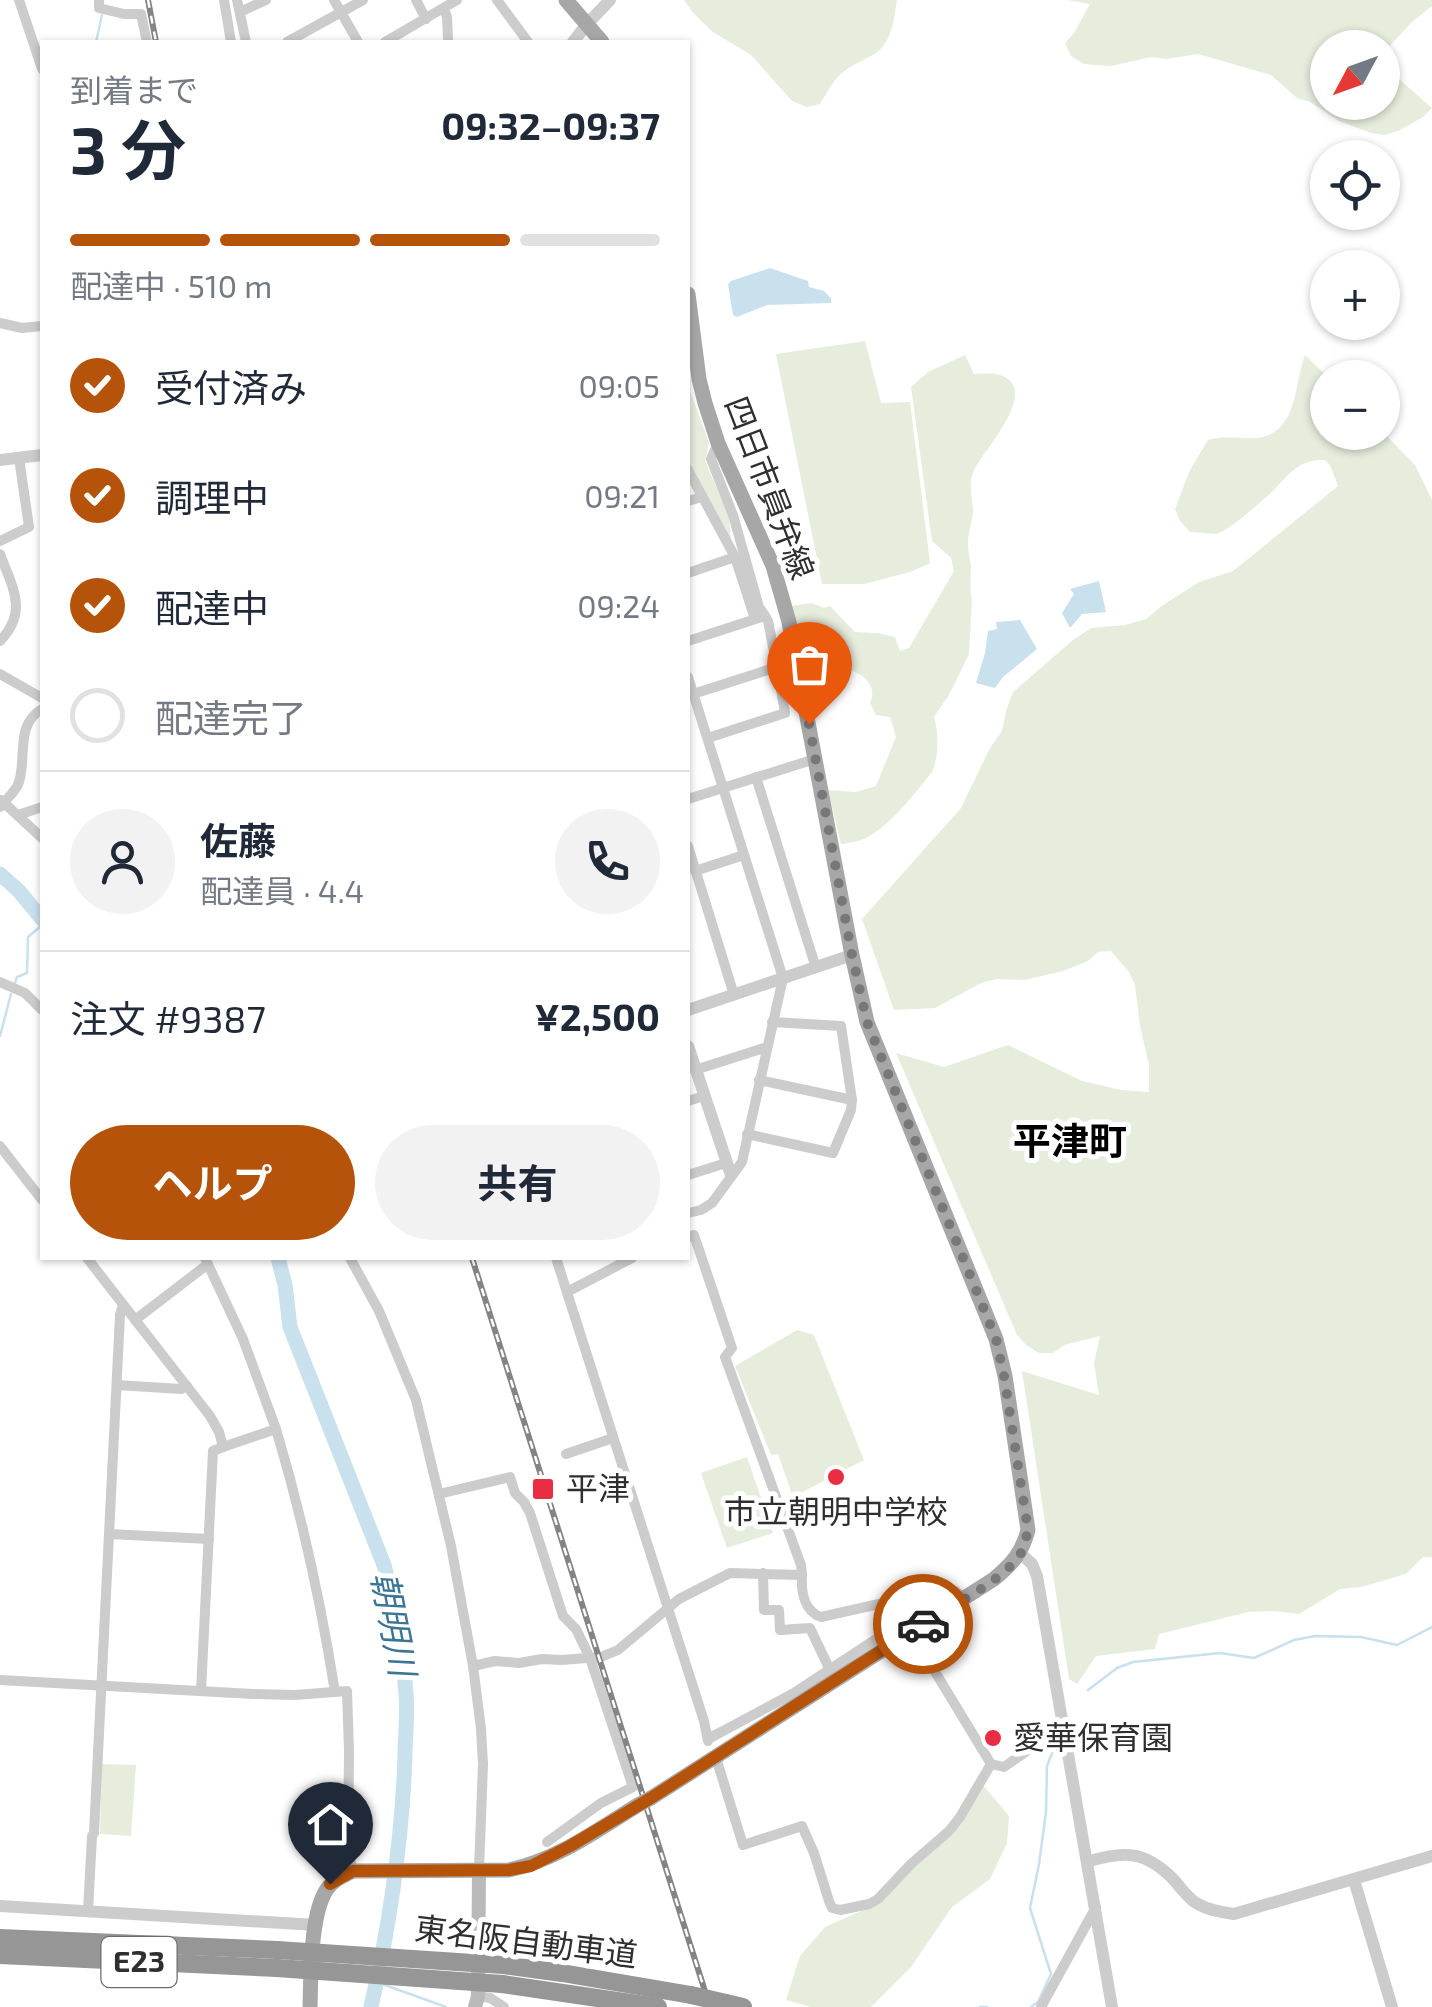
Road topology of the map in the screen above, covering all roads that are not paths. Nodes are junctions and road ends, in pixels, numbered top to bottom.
1 (19, 0) edge
2 (224, 0) edge
3 (266, 0) edge
4 (334, 0) edge
5 (362, 0) edge
6 (416, 0) edge
7 (497, 0) edge
8 (566, 0) edge
9 (610, 0) edge
10 (449, 4) edge
11 (102, 6) edge
12 (238, 6) edge
13 (341, 12) junction
14 (426, 19) junction
15 (587, 24) junction
16 (448, 39) dead end
17 (147, 40) edge
18 (231, 40) edge
19 (246, 40) edge
20 (291, 40) edge
21 (357, 40) edge
22 (389, 40) edge
23 (527, 40) edge
24 (575, 40) edge
25 (600, 40) edge
26 (40, 63) edge
27 (0, 323) edge
28 (40, 326) edge
29 (690, 332) edge
30 (718, 443) junction
31 (40, 455) edge
32 (18, 458) junction
33 (0, 460) edge
34 (690, 474) edge
35 (702, 496) junction
36 (690, 500) edge
37 (0, 541) edge
38 (0, 554) edge
39 (735, 558) junction
40 (690, 572) edge
41 (760, 617) junction
42 (0, 640) edge
43 (690, 640) edge
44 (777, 667) junction
45 (0, 674) edge
46 (690, 683) edge
47 (694, 694) junction
48 (40, 697) edge
49 (40, 710) edge
50 (708, 738) junction
51 (815, 758) junction
52 (756, 777) junction
53 (723, 787) junction
54 (690, 797) edge
55 (1, 803) edge
56 (40, 808) edge
57 (18, 814) junction
58 (40, 832) edge
59 (690, 853) edge
60 (744, 856) junction
61 (695, 872) junction
62 (852, 955) junction
63 (816, 968) junction
64 (782, 978) junction
65 (1, 982) edge
66 (734, 995) junction
67 (40, 1008) edge
68 (690, 1009) edge
69 (772, 1022) junction
70 (767, 1047) junction
71 (690, 1053) edge
72 (695, 1070) junction
73 (760, 1080) junction
74 (704, 1096) junction
75 (690, 1100) edge
76 (852, 1100) junction
77 (747, 1134) junction
78 (0, 1146) edge
79 (728, 1169) junction
80 (690, 1175) edge
81 (40, 1197) edge
82 (690, 1213) edge
83 (690, 1236) edge
84 (89, 1260) edge
85 (351, 1260) edge
86 (557, 1260) edge
87 (628, 1260) edge
88 (207, 1261) edge
89 (567, 1292) junction
90 (123, 1305) junction
91 (135, 1320) junction
92 (118, 1385) junction
93 (187, 1386) junction
94 (276, 1430) junction
95 (613, 1438) junction
96 (223, 1448) junction
97 (566, 1454) dead end
98 (439, 1494) junction
99 (109, 1534) junction
100 (209, 1539) junction
101 (1020, 1553) junction
102 (763, 1573) junction
103 (802, 1575) junction
104 (959, 1595) junction
105 (667, 1610) junction
106 (916, 1642) dead end
107 (590, 1658) junction
108 (473, 1666) junction
109 (830, 1670) junction
110 (0, 1680) edge
111 (100, 1685) junction
112 (201, 1690) junction
113 (335, 1692) junction
114 (1064, 1725) junction
115 (717, 1761) dead end
116 (990, 1764) junction
117 (547, 1842) dead end
118 (1432, 1856) edge
119 (1088, 1862) junction
120 (474, 1870) junction
121 (360, 1871) junction
122 (1354, 1880) junction
123 (0, 1906) edge
124 (1096, 1908) junction
125 (88, 1912) junction
126 (316, 1924) junction
127 (0, 1938) edge
128 (0, 1955) edge
129 (277, 1959) junction
130 (503, 1974) junction
131 (477, 2001) edge
132 (735, 2005) edge
133 (310, 2007) edge
134 (504, 2007) edge
135 (658, 2007) edge
136 (1041, 2007) edge
137 (1112, 2007) edge
138 (1392, 2007) edge

1 - 26 street
2 - 18 street
3 - 12 street
4 - 13 street
5 - 13 street
6 - 14 street
7 - 23 street
8 - 15 main road
9 - 15 street
10 - 14 street
10 - 16 street
11 - 17 street
12 - 19 street
13 - 20 street
13 - 21 street
14 - 22 street
15 - 24 street
15 - 25 main road
27 - 28 street
29 - 30 main road, 四日市員弁線
30 - 41 street
30 - 51 main road, 四日市員弁線
31 - 32 street
32 - 33 street
32 - 37 street
34 - 35 street
35 - 36 street
35 - 39 street
38 - 42 street
39 - 40 street
39 - 41 street
41 - 43 street
41 - 44 street
44 - 47 street
44 - 50 street
45 - 48 street
46 - 47 street
47 - 50 street
49 - 55 street
50 - 53 street
51 - 52 street
51 - 62 main road, 四日市員弁線
52 - 53 street
52 - 63 street
53 - 54 street
53 - 60 street
55 - 57 street
56 - 57 street
57 - 58 street
59 - 61 street
60 - 61 street
60 - 64 street
61 - 66 street
62 - 63 street
62 - 101 main road, 四日市員弁線
63 - 64 street
64 - 66 street
64 - 69 street
65 - 67 street
66 - 68 street
69 - 70 street
69 - 76 street
70 - 72 street
70 - 73 street
71 - 72 street
72 - 74 street
73 - 76 street
73 - 77 street
74 - 75 street
74 - 79 street
76 - 77 street
77 - 79 street
78 - 81 street
79 - 80 street
79 - 82 street
83 - 103 street
84 - 90 street
85 - 98 street
86 - 89 street
87 - 89 street
88 - 91 street
88 - 94 street
89 - 95 street
90 - 91 street
90 - 92 street
91 - 93 street
92 - 93 street
92 - 99 street
93 - 96 street
94 - 96 street
94 - 113 street
95 - 97 street
95 - 105 street
96 - 100 street
98 - 107 street
98 - 108 street
99 - 100 street
99 - 111 street
100 - 112 street
101 - 104 main road
101 - 114 street
102 - 103 street
102 - 105 street
102 - 109 street
103 - 104 street
104 - 109 street
104 - 120 main road
105 - 107 street
105 - 109 street
106 - 116 street
107 - 108 street
107 - 117 street
108 - 120 street
110 - 111 street
111 - 112 street
111 - 125 street
112 - 113 street
113 - 121 street
114 - 116 street
114 - 119 street
115 - 116 street
118 - 122 street
119 - 122 street
119 - 124 street
120 - 121 main road
120 - 131 main road
121 - 126 main road
122 - 138 street
123 - 125 street
124 - 136 street
124 - 137 street
125 - 126 street
126 - 133 main road
127 - 129 highway, 東名阪自動車道 / E23
128 - 129 highway, 東名阪自動車道 / E23
129 - 130 highway, 東名阪自動車道 / E23, bridge
130 - 132 highway, 東名阪自動車道 / E23, bridge
130 - 135 highway, 東名阪自動車道 / E23
131 - 134 street

